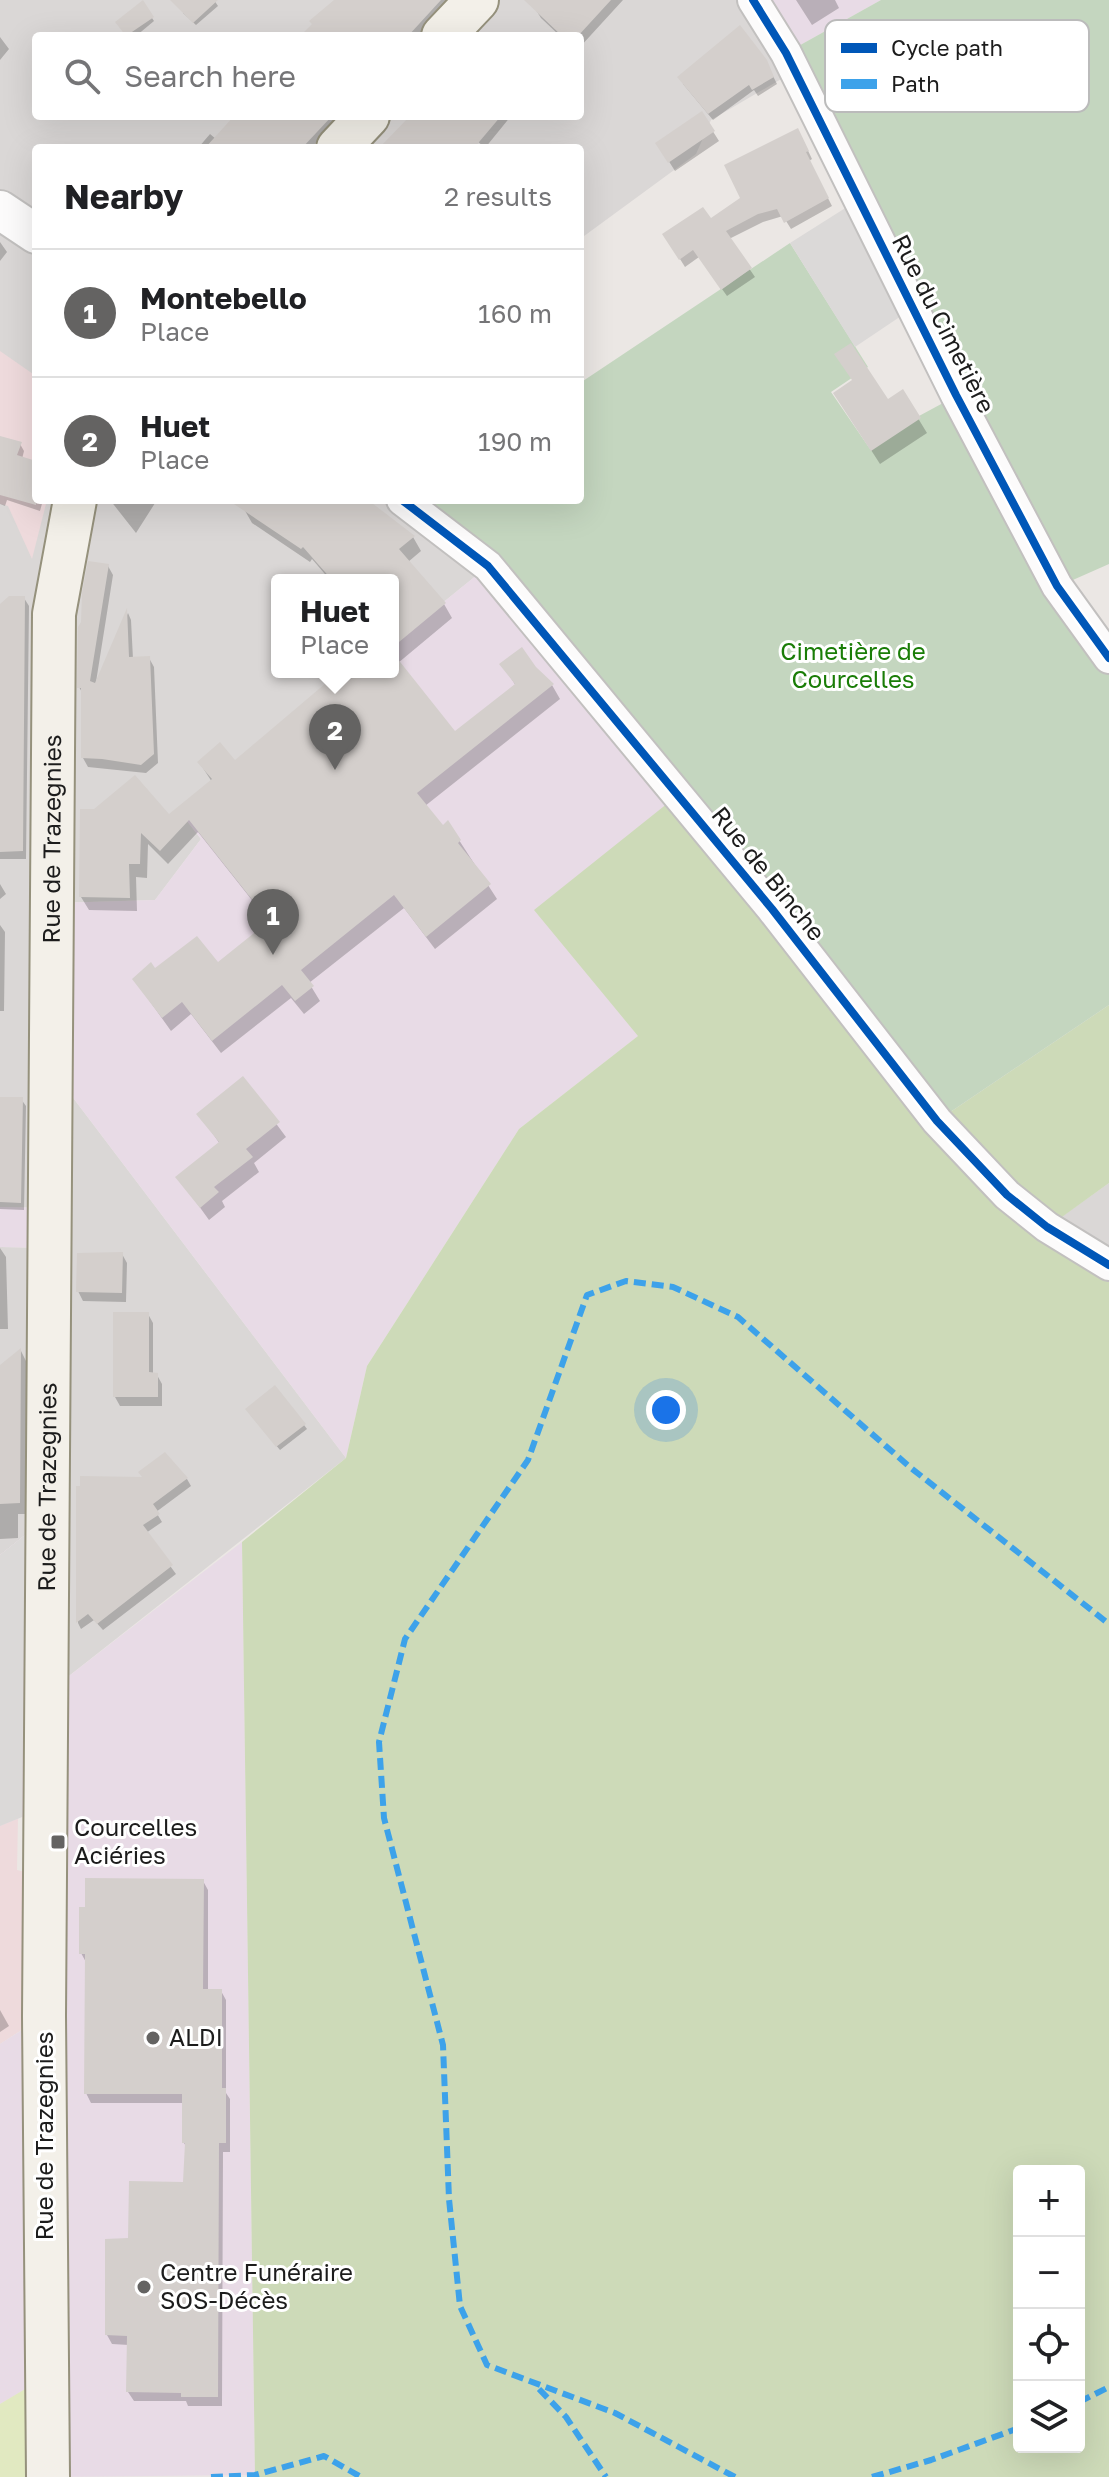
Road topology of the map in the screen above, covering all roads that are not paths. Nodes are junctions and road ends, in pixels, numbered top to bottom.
1 (477, 0) edge
2 (753, 0) edge
3 (447, 32) edge
4 (364, 120) edge
5 (342, 144) edge
6 (0, 210) edge
7 (32, 231) edge
8 (74, 504) edge
9 (407, 504) edge
10 (1109, 658) edge
11 (1109, 1265) edge
12 (48, 2477) edge

1 - 3 main road
2 - 10 street, Rue du Cimetière
4 - 5 main road
6 - 7 street
8 - 12 main road, Rue de Trazegnies
9 - 11 street, Rue de Binche

